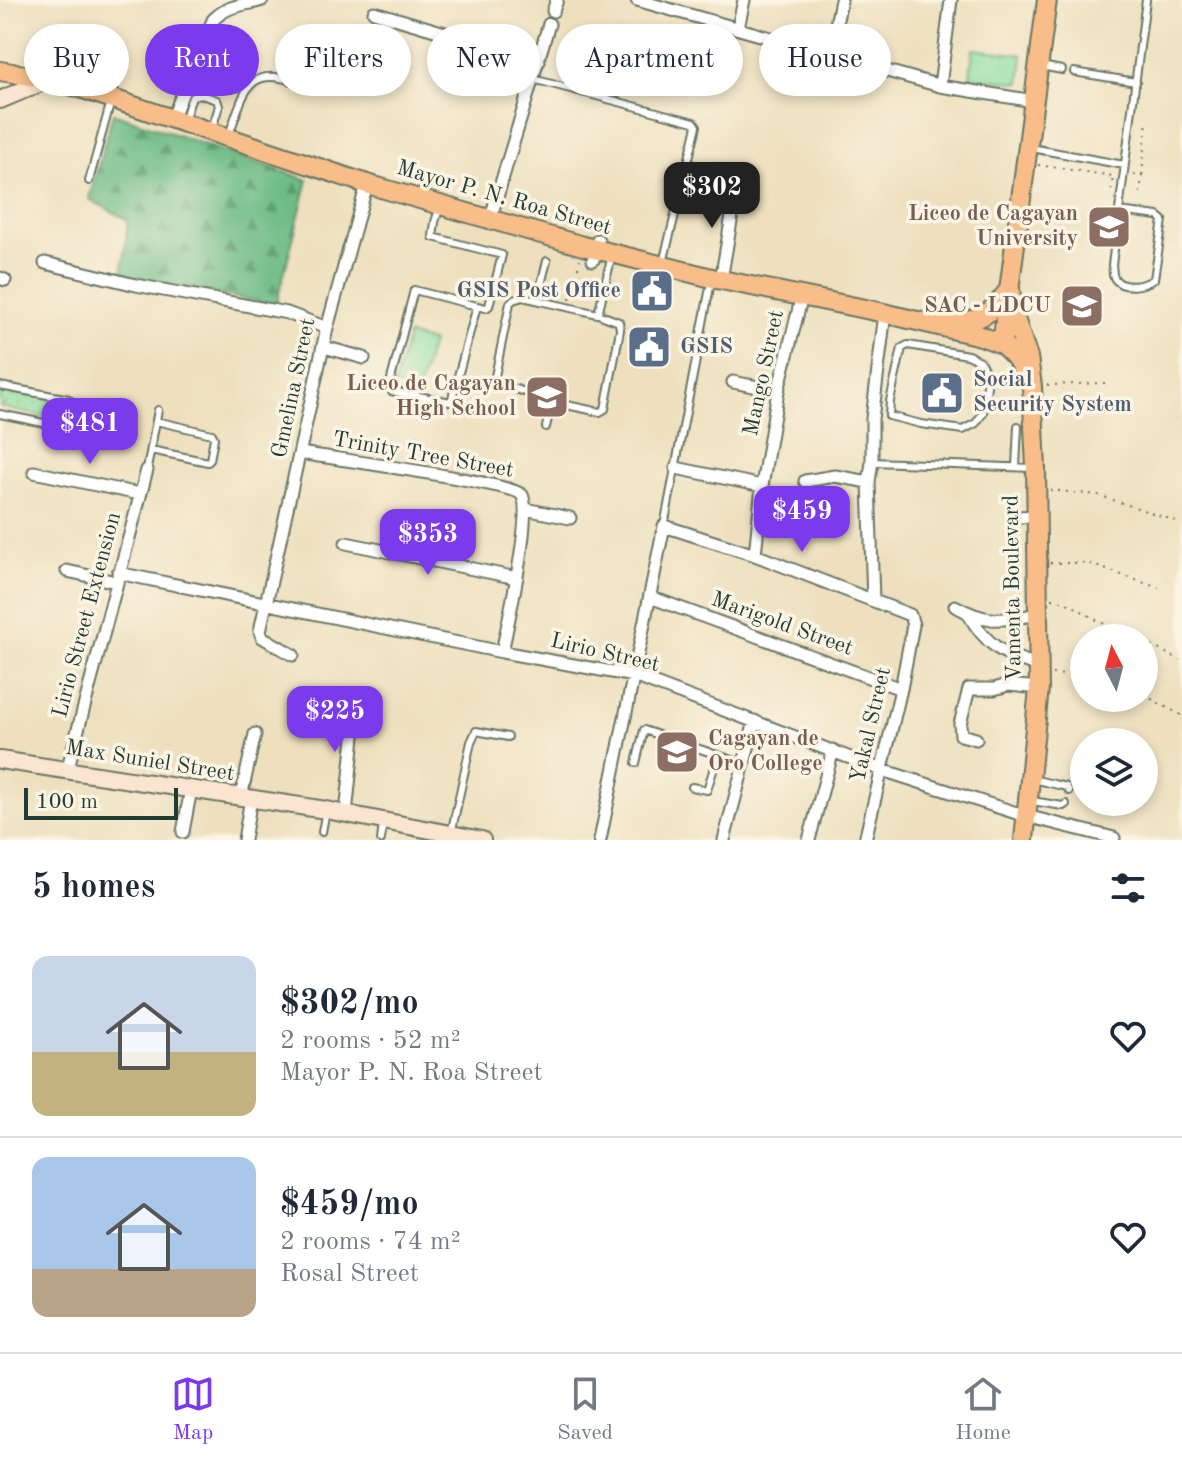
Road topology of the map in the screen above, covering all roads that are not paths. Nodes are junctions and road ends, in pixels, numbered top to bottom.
1 (262, 0) edge
2 (744, 0) edge
3 (841, 0) edge
4 (951, 0) edge
5 (1047, 0) edge
6 (1146, 0) edge
7 (643, 1) edge
8 (374, 12) dead end
9 (549, 24) dead end
10 (724, 24) edge
11 (739, 24) edge
12 (836, 24) edge
13 (427, 28) edge
14 (540, 57) edge
15 (1039, 66) junction
16 (1062, 70) dead end
17 (0, 71) edge
18 (891, 72) edge
19 (1074, 72) dead end
20 (24, 75) edge
21 (275, 76) edge
22 (540, 81) edge
23 (1136, 82) junction
24 (940, 86) junction
25 (24, 90) edge
26 (106, 96) edge
27 (528, 96) edge
28 (112, 98) junction
29 (0, 100) edge
30 (1034, 101) junction
31 (178, 121) junction
32 (220, 135) junction
33 (1026, 155) junction
34 (1124, 165) junction
35 (89, 181) dead end
36 (367, 184) junction
37 (737, 186) dead end
38 (440, 206) junction
39 (1119, 211) junction
40 (490, 220) junction
41 (596, 250) junction
42 (547, 261) dead end
43 (45, 263) dead end
44 (662, 266) junction
45 (703, 276) junction
46 (1010, 288) junction
47 (792, 294) junction
48 (537, 300) junction
49 (477, 306) junction
50 (878, 310) junction
51 (598, 314) junction
52 (937, 323) junction
53 (327, 328) junction
54 (1002, 344) junction
55 (324, 347) junction
56 (931, 348) joint
57 (364, 358) dead end
58 (733, 382) dead end
59 (0, 386) edge
60 (1032, 386) junction
61 (778, 391) junction
62 (552, 402) junction
63 (158, 410) dead end
64 (0, 414) edge
65 (156, 421) junction
66 (1018, 426) dead end
67 (546, 427) dead end
68 (151, 450) junction
69 (300, 453) junction
70 (872, 462) junction
71 (1016, 467) junction
72 (676, 468) junction
73 (1036, 468) junction
74 (147, 470) joint
75 (34, 472) dead end
76 (805, 481) dead end
77 (869, 482) junction
78 (762, 486) junction
79 (139, 494) junction
80 (525, 509) junction
81 (570, 518) dead end
82 (664, 526) junction
83 (346, 543) dead end
84 (755, 555) junction
85 (67, 571) dead end
86 (117, 578) junction
87 (517, 578) junction
88 (650, 597) junction
89 (873, 600) junction
90 (267, 603) junction
91 (955, 606) dead end
92 (1039, 607) junction
93 (968, 613) junction
94 (502, 652) junction
95 (293, 655) dead end
96 (634, 676) junction
97 (1039, 676) junction
98 (901, 689) junction
99 (358, 698) dead end
100 (755, 721) junction
101 (255, 734) dead end
102 (508, 737) dead end
103 (976, 739) dead end
104 (833, 750) junction
105 (718, 755) junction
106 (0, 760) edge
107 (636, 763) dead end
108 (744, 764) junction
109 (882, 770) junction
110 (67, 771) junction
111 (1030, 778) junction
112 (692, 787) dead end
113 (191, 789) junction
114 (1069, 791) dead end
115 (246, 798) junction
116 (1066, 804) dead end
117 (1027, 808) junction
118 (326, 810) junction
119 (346, 814) junction
120 (383, 820) junction
121 (183, 832) dead end
122 (322, 832) dead end
123 (412, 833) edge
124 (451, 834) junction
125 (1114, 838) dead end
126 (244, 840) edge
127 (381, 840) edge
128 (482, 840) edge
129 (600, 840) edge
130 (724, 840) edge
131 (809, 840) edge
132 (865, 840) edge
133 (1024, 840) edge

1 - 31 street
2 - 11 street
3 - 12 street
4 - 24 street
5 - 15 main road
6 - 23 lane
7 - 10 street
8 - 13 street
9 - 14 street
15 - 16 lane
15 - 30 main road
17 - 20 main road, Mayor P. N. Roa Street
18 - 24 street
19 - 23 lane
21 - 32 lane
22 - 44 lane
23 - 34 lane
24 - 30 street
25 - 29 main road
26 - 28 main road, Mayor P. N. Roa Street
27 - 40 street
28 - 31 main road, Mayor P. N. Roa Street
28 - 35 lane
30 - 33 main road
31 - 32 main road, Mayor P. N. Roa Street
31 - 32 lane
32 - 36 main road, Mayor P. N. Roa Street
33 - 34 lane
33 - 46 main road
34 - 39 lane
36 - 38 main road, Mayor P. N. Roa Street
36 - 53 street, Gmelina Street
37 - 45 street
38 - 40 main road, Mayor P. N. Roa Street
38 - 49 lane
39 - 39 lane
40 - 41 main road, Mayor P. N. Roa Street
41 - 44 main road, Mayor P. N. Roa Street
41 - 51 lane
42 - 48 lane
43 - 53 street
44 - 45 main road, Mayor P. N. Roa Street
45 - 47 main road, Mayor P. N. Roa Street
45 - 72 lane
46 - 52 main road
46 - 54 main road
46 - 60 main road
47 - 50 main road, Mayor P. N. Roa Street
47 - 61 street, Mango Street
48 - 51 lane
48 - 62 lane
49 - 49 lane
50 - 52 main road, Mayor P. N. Roa Street
50 - 70 street
51 - 62 lane
52 - 54 main road, Mayor P. N. Roa Street
53 - 55 street, Gmelina Street
54 - 60 main road, Vamenta Boulevard
55 - 57 street
55 - 69 street, Gmelina Street
56 - 56 lane
58 - 61 street
59 - 64 lane
60 - 73 main road, Vamenta Boulevard
61 - 78 street, Mango Street
62 - 67 lane
63 - 65 lane
65 - 68 lane
65 - 68 lane
66 - 71 lane
68 - 74 lane
69 - 80 street, Trinity Tree Street
69 - 90 street, Gmelina Street
70 - 71 lane
70 - 77 street
71 - 73 lane
72 - 78 street
72 - 82 lane
73 - 92 main road, Vamenta Boulevard
74 - 79 street, Lirio Street Extension
75 - 79 street
76 - 77 street
77 - 89 street
78 - 84 street, Mango Street
79 - 86 street, Lirio Street Extension
80 - 81 street
80 - 87 street, Trinity Tree Street
82 - 84 street
82 - 88 street
83 - 87 street
84 - 89 street
85 - 86 street, Lirio Street
86 - 90 street, Lirio Street
86 - 110 street, Lirio Street Extension
87 - 94 street, Trinity Tree Street
88 - 96 street
88 - 98 street, Marigold Street
89 - 98 street, Yakal Street
90 - 94 street, Lirio Street
90 - 95 street, Gmelina Street
91 - 93 street
92 - 93 street
92 - 97 main road, Vamenta Boulevard
93 - 97 street
94 - 96 street, Lirio Street
96 - 100 street, Lirio Street
96 - 129 street
97 - 103 street
97 - 111 main road, Vamenta Boulevard
98 - 109 street, Yakal Street
99 - 119 street
100 - 104 street, Lirio Street
100 - 108 street
101 - 115 street
102 - 124 lane
104 - 109 street, Lirio Street
104 - 131 street
105 - 107 lane
105 - 108 lane
105 - 112 lane
106 - 110 main road, Max Suniel Street
108 - 130 street
109 - 117 street, Lirio Street
109 - 132 street, Yakal Street
110 - 113 main road, Max Suniel Street
111 - 114 lane
111 - 117 main road, Vamenta Boulevard
113 - 115 main road, Max Suniel Street
113 - 121 street
115 - 118 main road, Max Suniel Street
115 - 126 street
116 - 117 lane
117 - 125 street, Lirio Street
117 - 133 main road, Vamenta Boulevard
118 - 119 main road, Max Suniel Street
118 - 122 lane
119 - 120 main road, Max Suniel Street
120 - 123 main road, Max Suniel Street
120 - 127 lane
123 - 124 main road, Max Suniel Street
124 - 128 main road, Max Suniel Street

